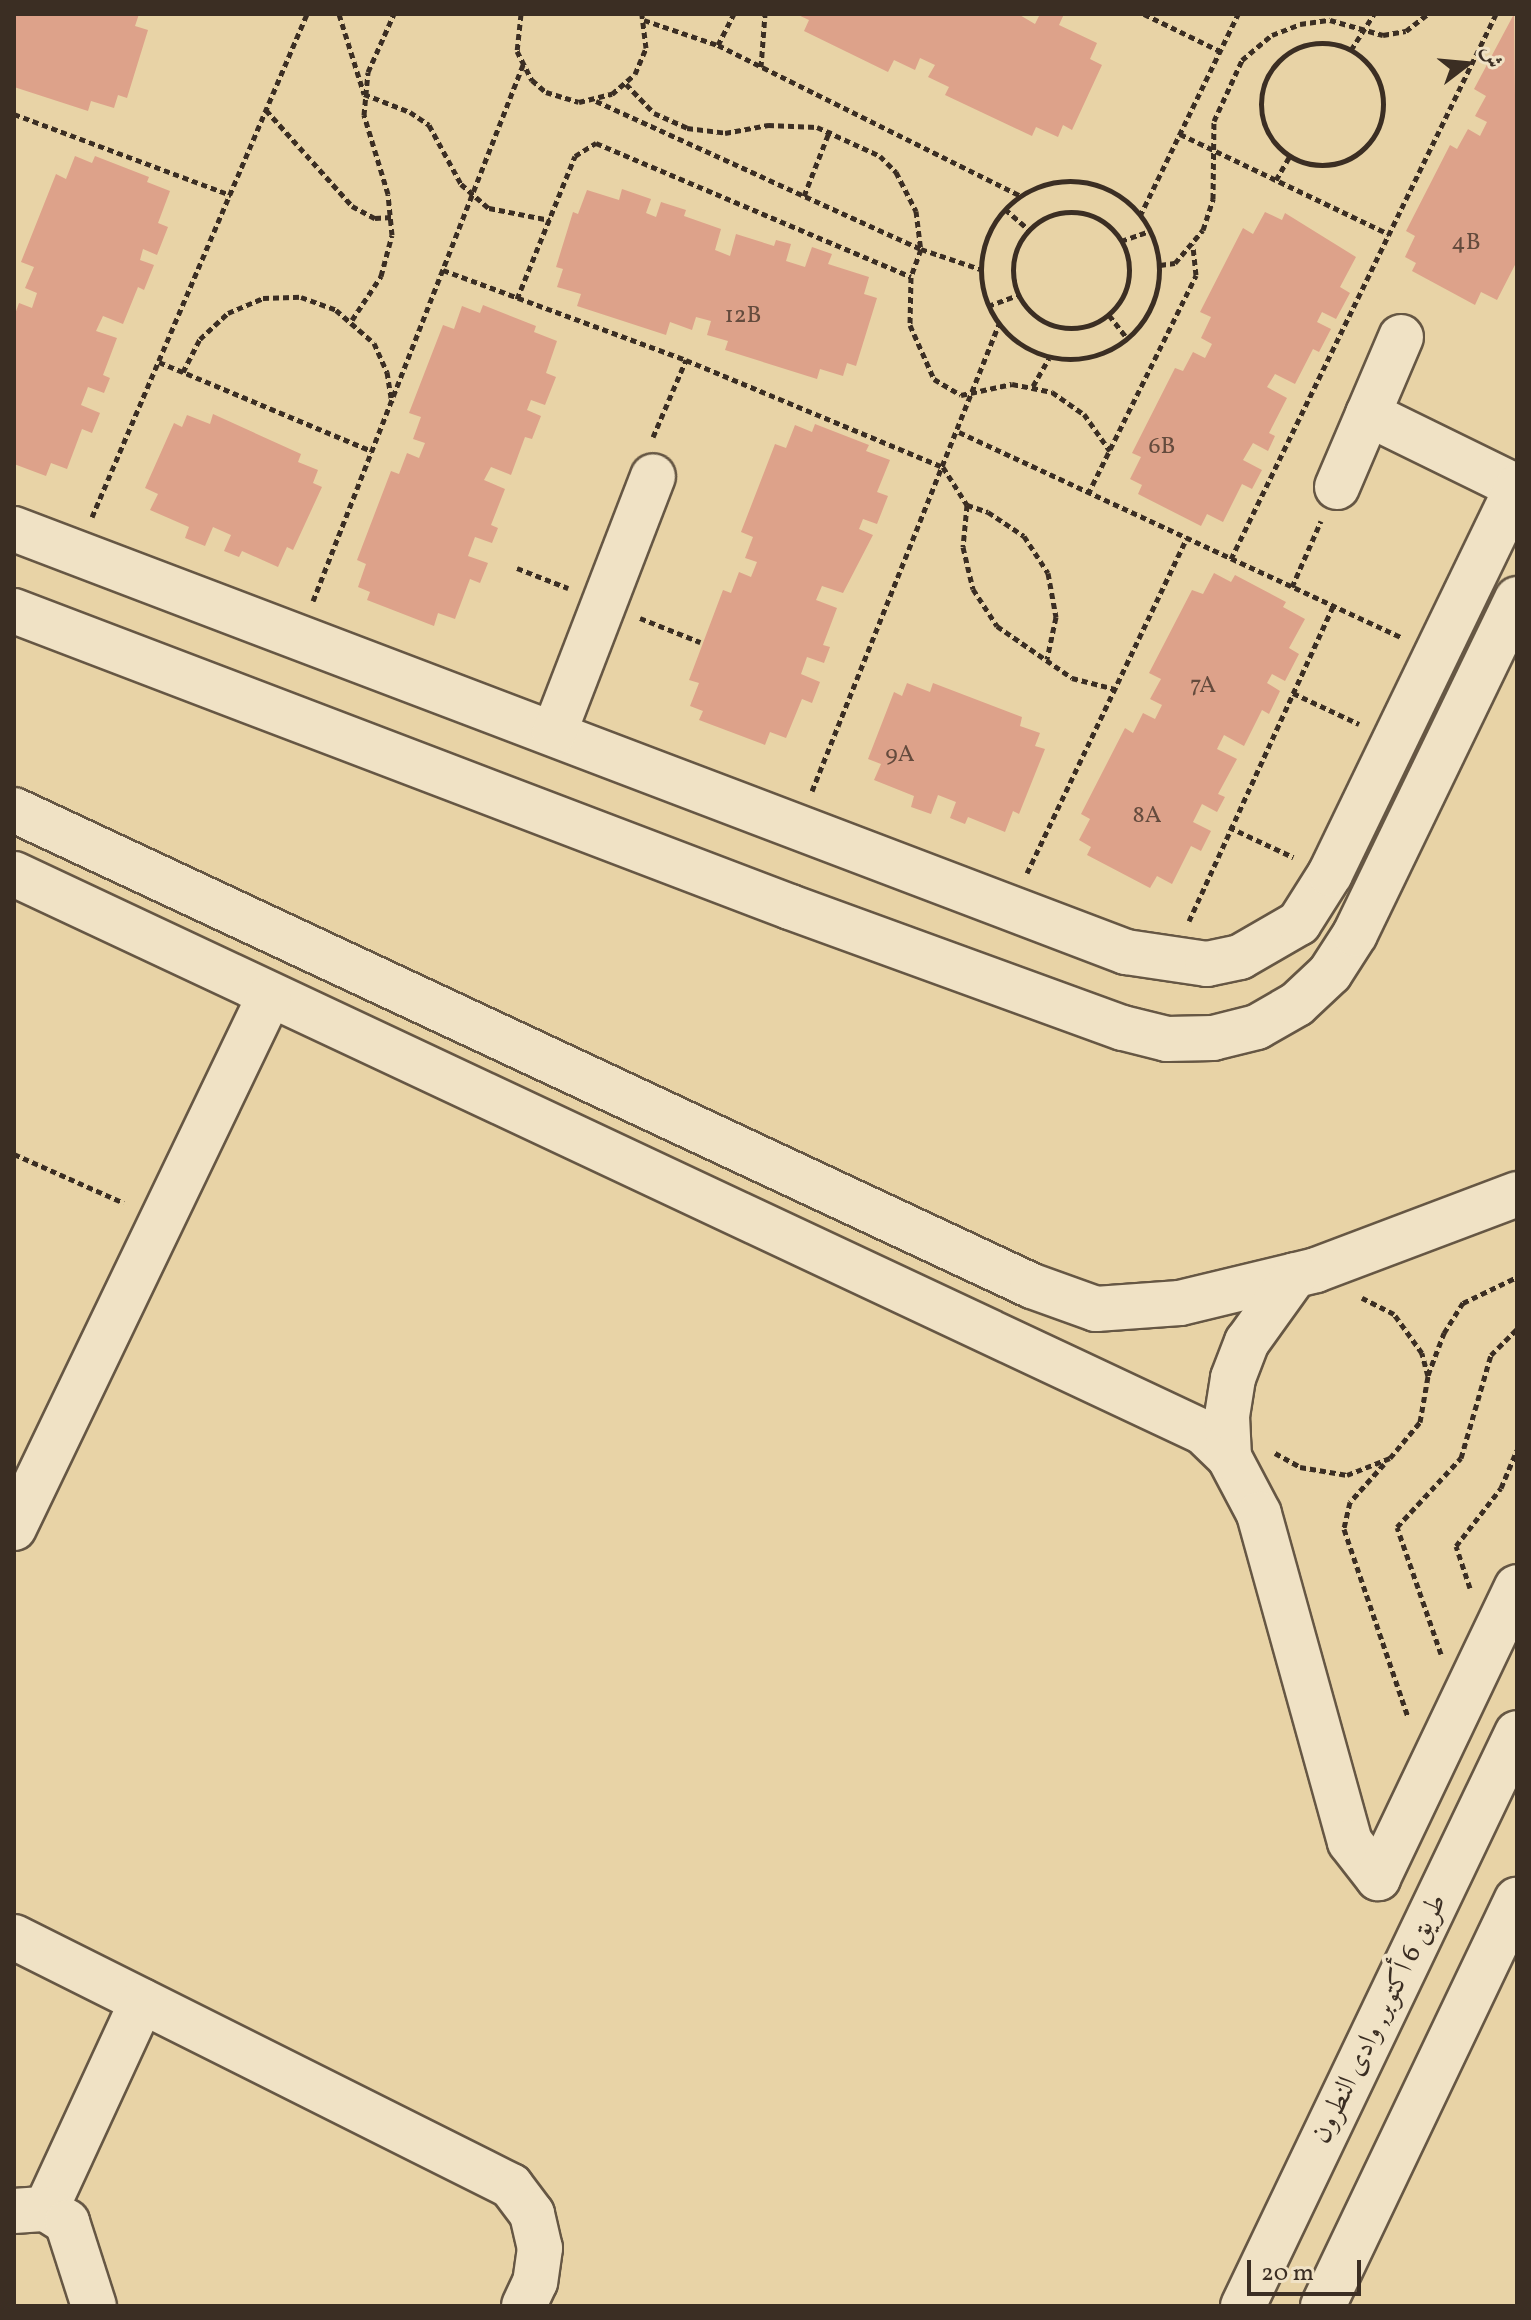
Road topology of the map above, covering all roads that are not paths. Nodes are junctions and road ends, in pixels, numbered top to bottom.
1 (1401, 337) dead end
2 (1368, 414) junction
3 (651, 481) road end
4 (1337, 487) road end
5 (1517, 487) edge
6 (14, 529) edge
7 (1517, 599) edge
8 (14, 611) edge
9 (554, 733) junction
10 (14, 810) edge
11 (14, 874) edge
12 (269, 997) junction
13 (670, 1116) junction
14 (743, 1150) junction
15 (645, 1174) junction
16 (1517, 1194) edge
17 (717, 1207) junction
18 (926, 1236) junction
19 (1305, 1273) junction
20 (1032, 1286) junction
21 (899, 1290) junction
22 (1006, 1339) junction
23 (1239, 1474) junction
24 (14, 1528) edge
25 (1517, 1587) edge
26 (1517, 1733) edge
27 (1517, 1900) edge
28 (14, 1937) edge
29 (142, 2001) junction
30 (30, 2210) edge
31 (94, 2306) edge
32 (524, 2306) edge
33 (1243, 2306) edge
34 (1323, 2306) edge

1 - 2 street
2 - 4 street
2 - 5 street
3 - 9 street
5 - 9 street
6 - 9 street
7 - 8 street
10 - 13 street
11 - 12 street
12 - 15 street
12 - 24 street
13 - 14 street
13 - 15 street
14 - 17 street
14 - 18 street
15 - 17 street
16 - 19 street
17 - 21 street
18 - 20 street
18 - 21 street
19 - 20 street
19 - 23 street
20 - 22 street
21 - 22 street
22 - 23 street
23 - 25 street
26 - 33 street, طريق 6 أكتوبر, وادى النطرون
27 - 34 street
28 - 29 street
29 - 30 street
29 - 32 street
30 - 31 street

